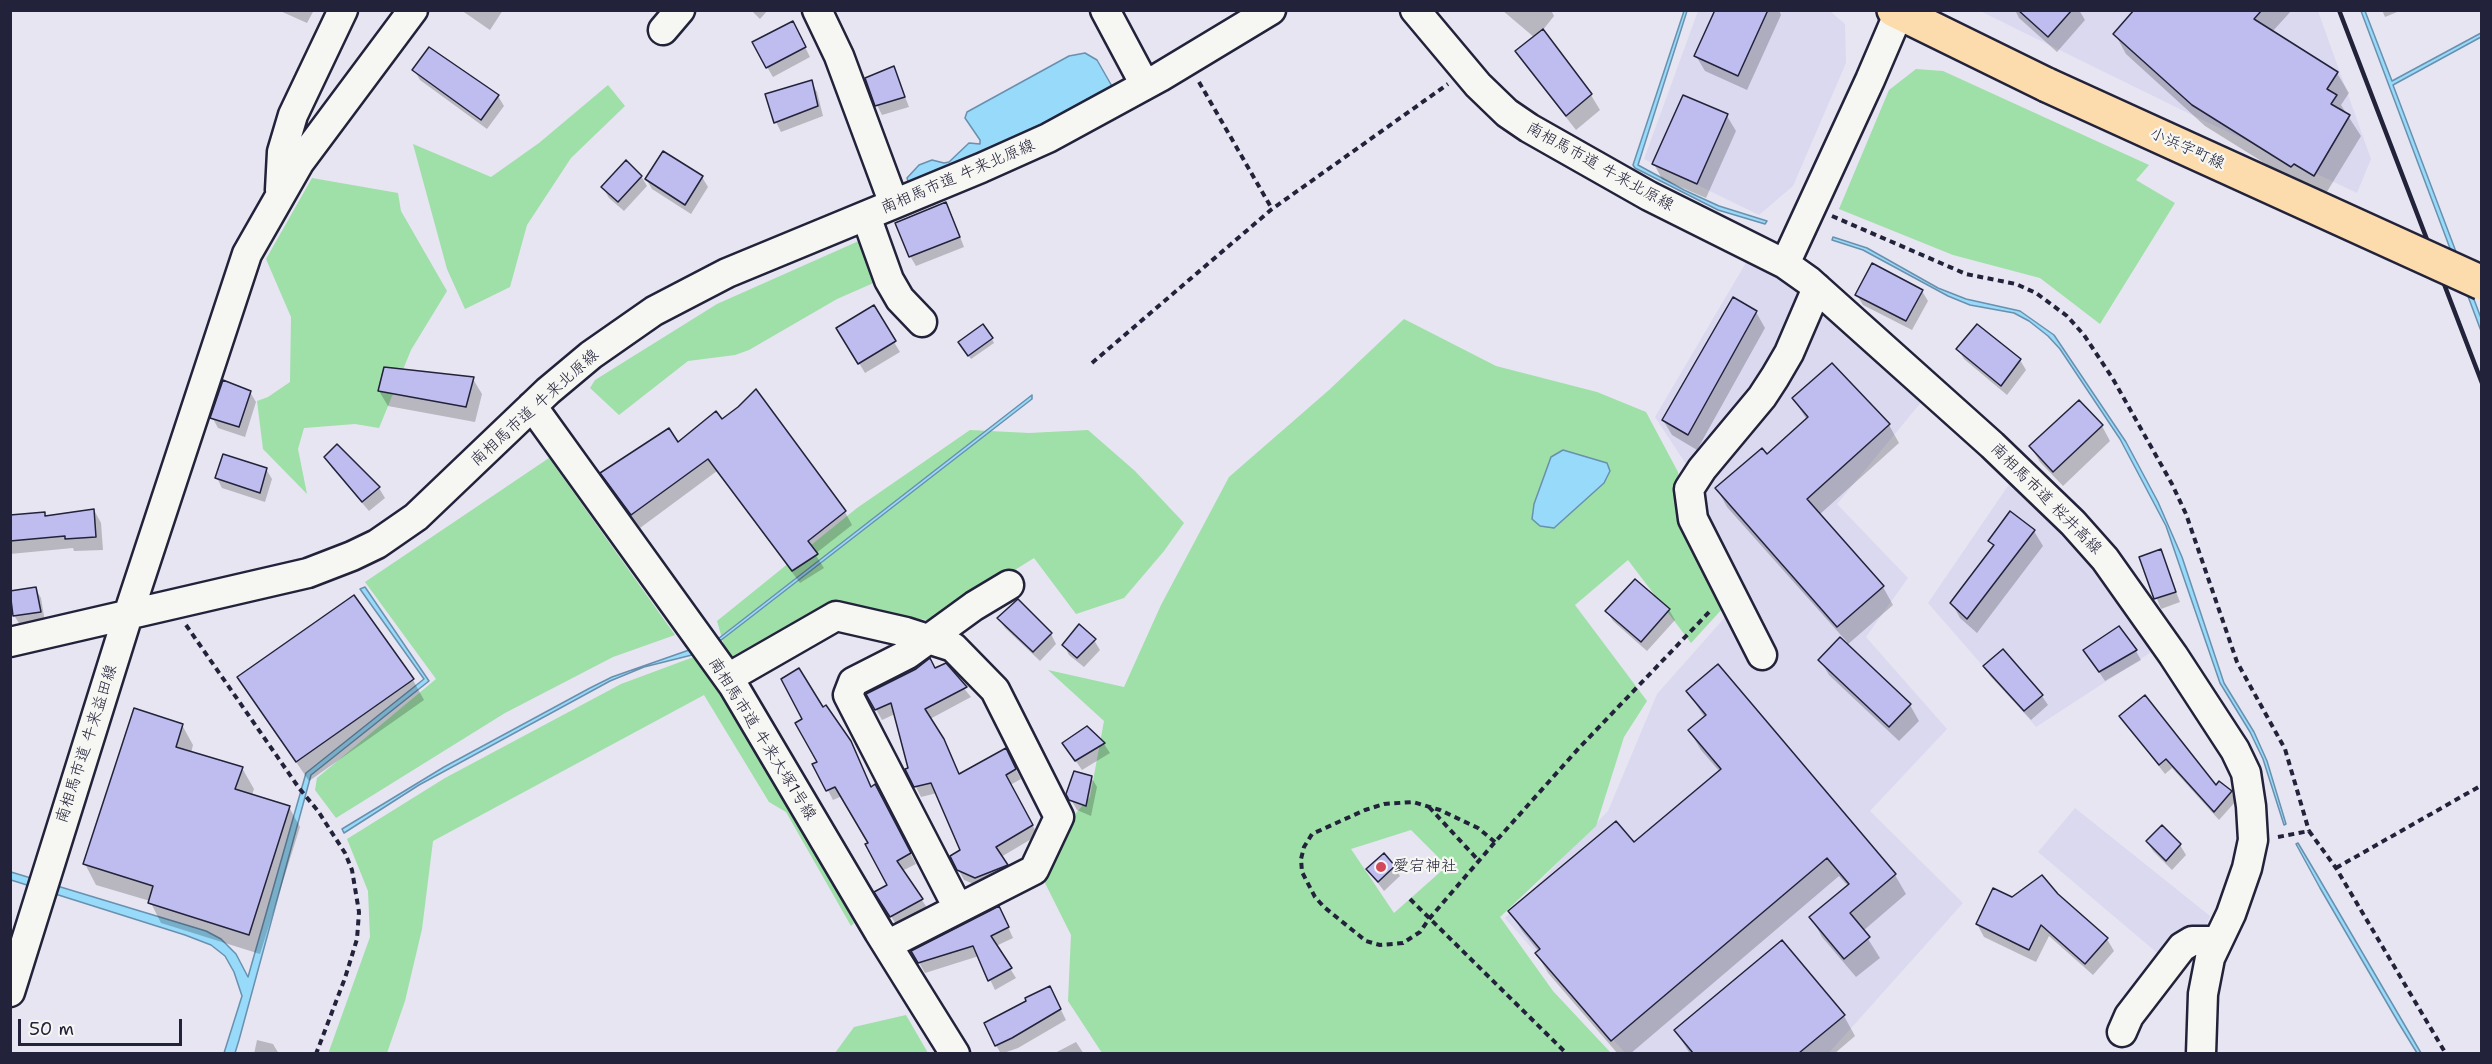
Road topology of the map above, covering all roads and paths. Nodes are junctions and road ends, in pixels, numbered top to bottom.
1 (343, 10) edge
2 (412, 10) edge
3 (817, 10) edge
4 (1105, 10) edge
5 (1415, 10) edge
6 (1897, 11) edge
7 (1257, 14) edge
8 (1187, 60) junction
9 (1466, 71) junction
10 (1145, 85) junction
11 (280, 192) junction
12 (894, 204) junction
13 (1812, 208) junction
14 (1272, 209) junction
15 (866, 216) junction
16 (1785, 264) junction
17 (2481, 283) edge
18 (1817, 288) junction
19 (922, 322) dead end
20 (1092, 363) dead end
21 (532, 406) junction
22 (1727, 583) junction
23 (1009, 585) dead end
24 (172, 605) junction
25 (128, 615) junction
26 (926, 639) junction
27 (10, 642) edge
28 (1762, 655) dead end
29 (728, 678) junction
30 (2481, 785) edge
31 (1429, 807) junction
32 (2309, 831) junction
33 (2253, 840) junction
34 (1495, 842) junction
35 (1479, 861) junction
36 (2336, 868) junction
37 (1410, 899) dead end
38 (958, 908) junction
39 (1429, 919) junction
40 (2218, 941) junction
41 (886, 945) junction
42 (10, 992) edge
43 (2122, 1032) dead end
44 (316, 1053) edge
45 (955, 1053) edge
46 (1567, 1053) edge
47 (2201, 1053) edge
48 (2446, 1053) edge

1 - 11 street
2 - 11 street, 南相馬市道 牛来益田線
3 - 12 street
4 - 10 street
5 - 9 street, 南相馬市道 牛来北原線
6 - 13 street
6 - 17 main road, 小浜字町線, bridge
7 - 8 street, 南相馬市道 牛来北原線
8 - 10 street, 南相馬市道 牛来北原線
8 - 14 path
9 - 14 path
9 - 16 street, 南相馬市道 牛来北原線
10 - 12 street, 南相馬市道 牛来北原線
11 - 25 street, 南相馬市道 牛来益田線
12 - 15 street, 南相馬市道 牛来北原線
13 - 16 street
13 - 32 path
14 - 20 path
15 - 19 street
15 - 21 street, 南相馬市道 牛来北原線
16 - 18 street, 南相馬市道 桜井高線
18 - 22 street
18 - 33 street, 南相馬市道 桜井高線
21 - 24 street, 南相馬市道 牛来北原線
21 - 29 street, 南相馬市道 牛来大塚1号線
22 - 28 street
22 - 34 path
23 - 26 street
24 - 25 street, 南相馬市道 牛来北原線
24 - 44 path
25 - 27 street, 南相馬市道 牛来北原線
25 - 42 street, 南相馬市道 牛来益田線
26 - 29 street
26 - 38 street
26 - 38 street
29 - 41 street, 南相馬市道 牛来大塚1号線
30 - 36 path
31 - 34 path
31 - 35 path
31 - 39 path
32 - 33 path
32 - 36 path
33 - 40 street, 南相馬市道 桜井高線
34 - 35 path
35 - 39 path
36 - 48 path
37 - 39 path
38 - 41 street
39 - 46 path
40 - 43 street
40 - 47 street, 南相馬市道 桜井高線
41 - 45 street, 南相馬市道 牛来大塚1号線

